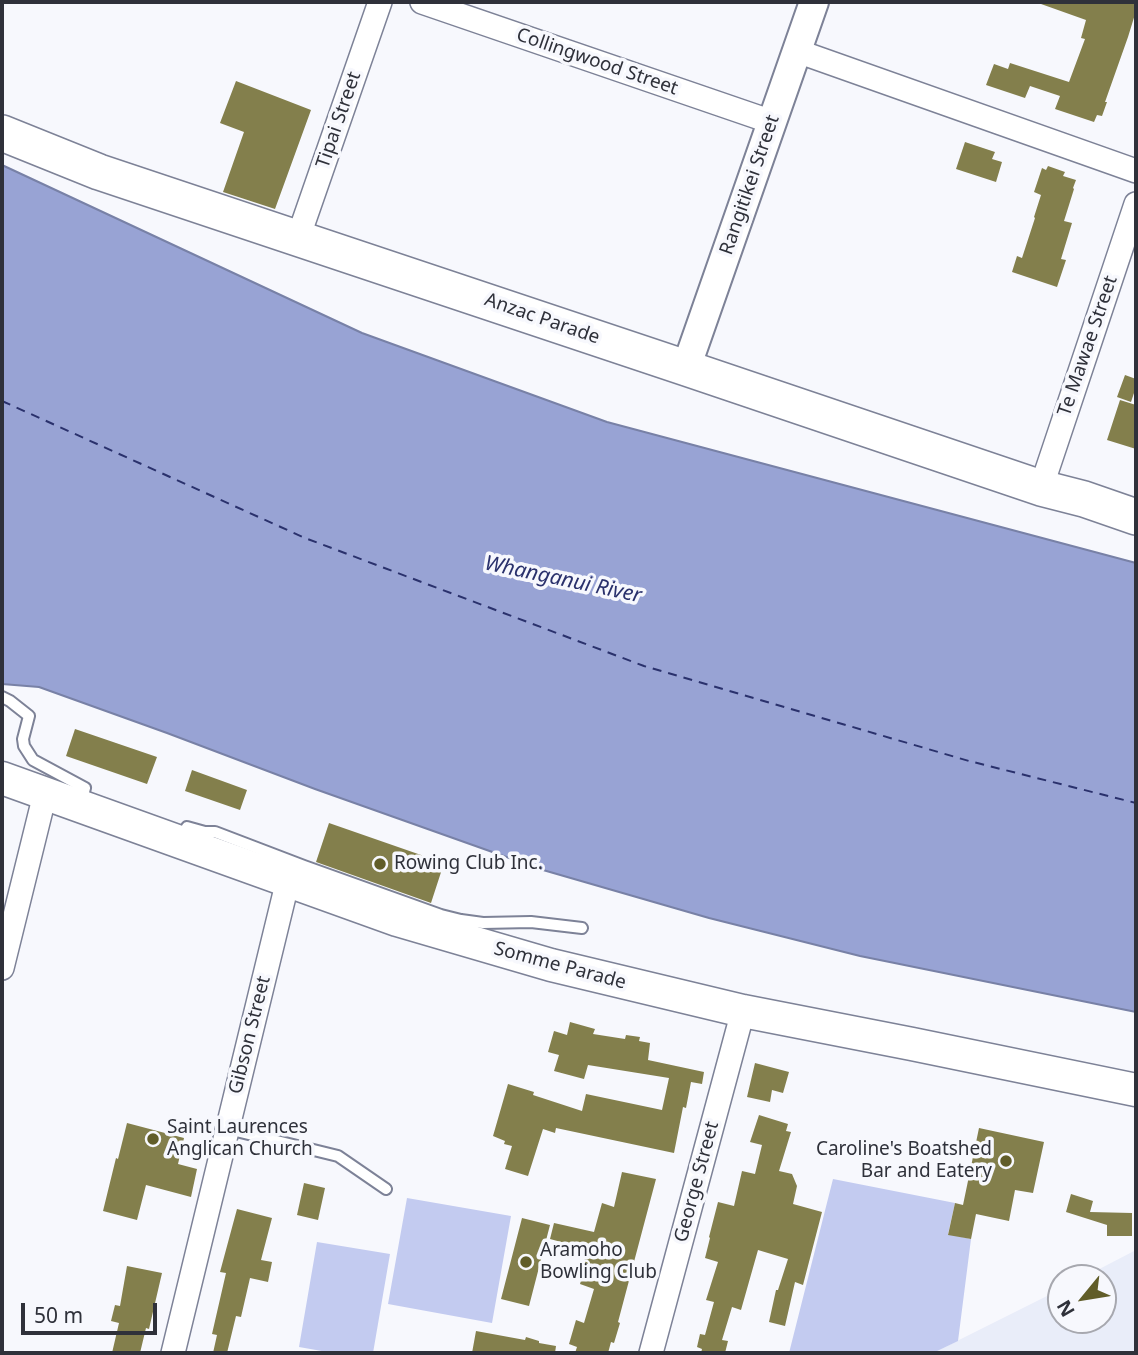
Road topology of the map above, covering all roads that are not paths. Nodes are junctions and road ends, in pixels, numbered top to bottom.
1 (380, 2) edge
2 (422, 2) edge
3 (814, 2) edge
4 (797, 51) junction
5 (772, 122) junction
6 (2, 133) edge
7 (1136, 171) edge
8 (1136, 204) edge
9 (298, 238) junction
10 (686, 368) junction
11 (1041, 488) junction
12 (1084, 499) junction
13 (1136, 509) edge
14 (1136, 517) edge
15 (6, 699) edge
16 (2, 778) edge
17 (45, 794) junction
18 (80, 805) junction
19 (179, 842) junction
20 (288, 880) junction
21 (582, 928) dead end
22 (2, 968) edge
23 (743, 1011) junction
24 (1136, 1090) edge
25 (226, 1129) junction
26 (386, 1189) dead end
27 (173, 1353) edge
28 (652, 1353) edge

1 - 9 street, Tipai Street
2 - 5 street, Collingwood Street
3 - 4 street, Rangitikei Street
4 - 5 street, Rangitikei Street
4 - 7 street
5 - 10 street, Rangitikei Street
6 - 9 main road, Anzac Parade
8 - 11 street, Te Mawae Street
9 - 10 main road, Anzac Parade
10 - 11 main road, Anzac Parade
11 - 12 main road, Anzac Parade
12 - 13 main road, Anzac Parade
12 - 14 main road, Anzac Parade
15 - 18 lane
16 - 17 main road, Somme Parade
17 - 18 main road, Somme Parade
17 - 22 street
18 - 19 main road, Somme Parade
19 - 20 main road, Somme Parade
19 - 21 lane
20 - 23 main road, Somme Parade
20 - 25 street, Gibson Street
23 - 24 main road, Somme Parade
23 - 28 street, George Street
25 - 26 lane
25 - 27 street, Gibson Street

